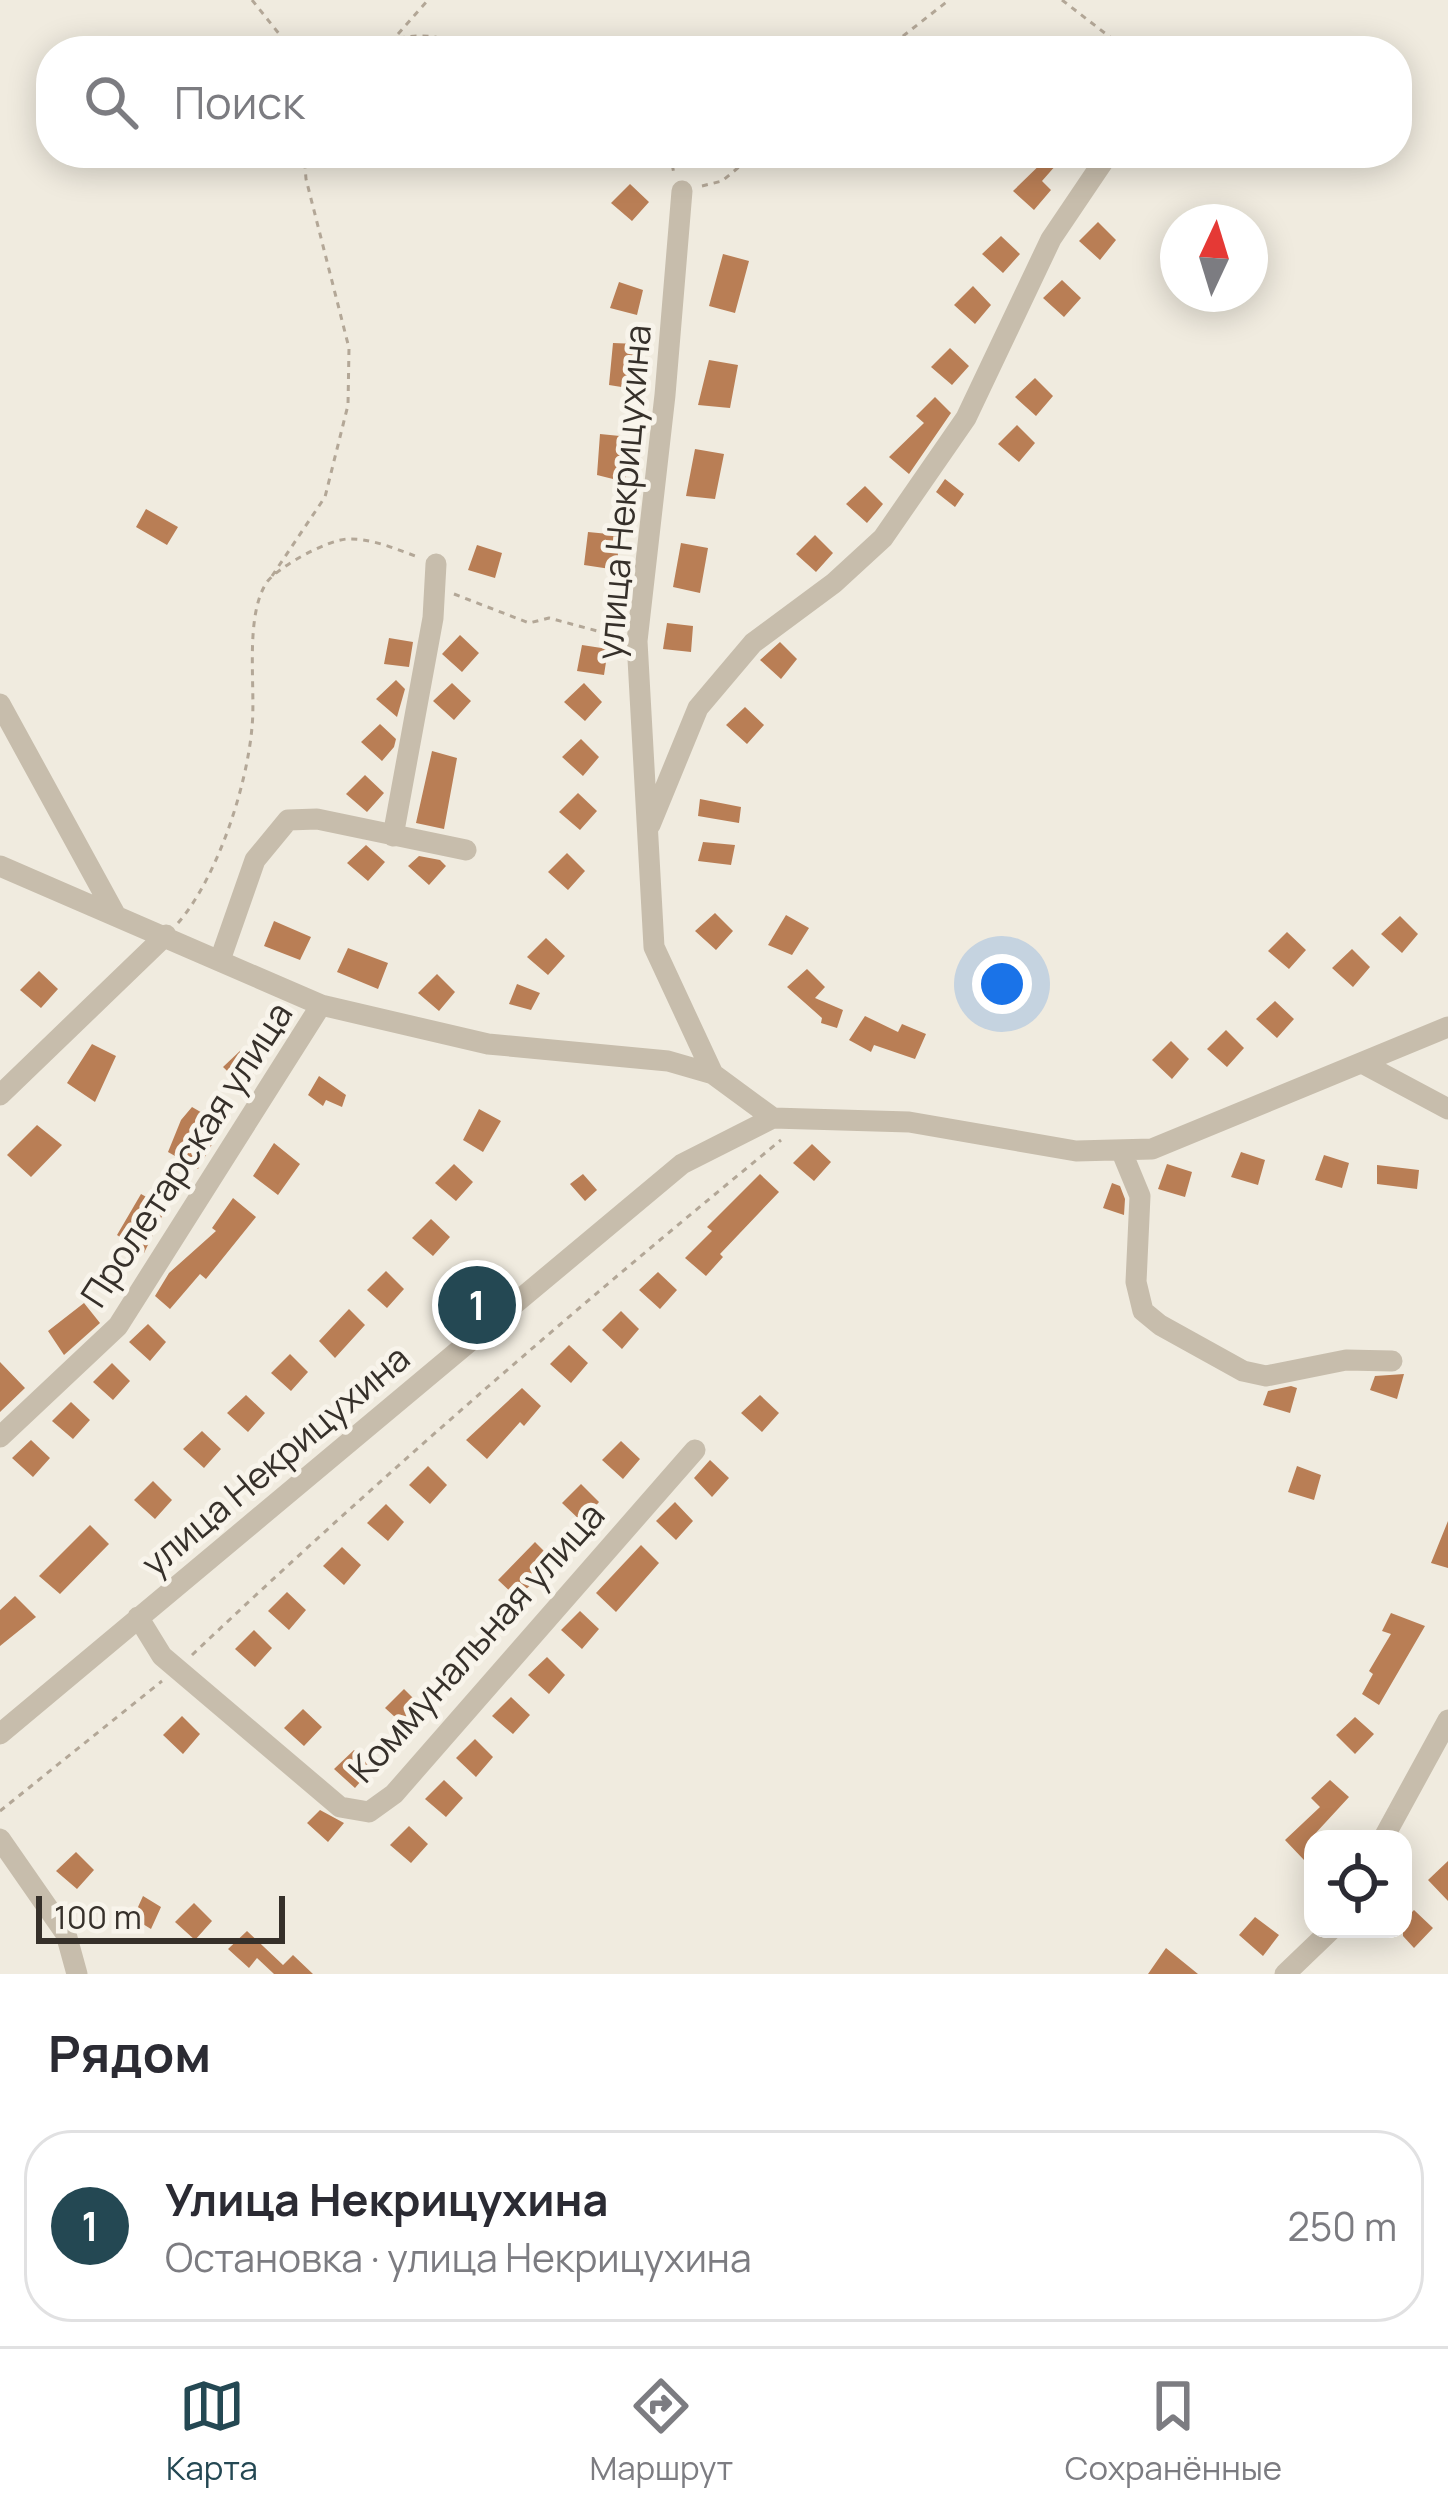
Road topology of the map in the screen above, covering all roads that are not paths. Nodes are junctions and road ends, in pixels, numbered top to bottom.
1 (1099, 168) edge
2 (682, 191) road end
3 (436, 576) road end
4 (0, 704) edge
5 (648, 831) junction
6 (393, 836) junction
7 (466, 850) dead end
8 (0, 866) edge
9 (115, 914) junction
10 (166, 935) junction
11 (220, 960) junction
12 (321, 1006) junction
13 (1448, 1027) edge
14 (1362, 1063) junction
15 (713, 1073) junction
16 (0, 1095) edge
17 (1448, 1109) edge
18 (772, 1118) junction
19 (1121, 1150) junction
20 (1392, 1361) dead end
21 (0, 1437) edge
22 (694, 1450) dead end
23 (138, 1617) junction
24 (1448, 1720) edge
25 (0, 1734) edge
26 (1388, 1830) edge
27 (0, 1839) edge
28 (1323, 1938) edge
29 (1326, 1938) edge
30 (77, 1974) edge
31 (1285, 1974) edge
32 (1300, 1974) edge

1 - 5 street
2 - 5 street, улица Некрицухина
3 - 6 street
4 - 9 street
5 - 15 street, улица Некрицухина
6 - 7 street
6 - 11 street
8 - 9 street
9 - 10 street
10 - 11 street
10 - 16 street
11 - 12 street
12 - 15 street
12 - 21 street, Пролетарская улица
13 - 14 street
14 - 17 street
14 - 19 street
15 - 18 street
18 - 19 street
18 - 23 street, улица Некрицухина
19 - 20 street
22 - 23 street, Коммунальная улица
23 - 25 street, улица Некрицухина
24 - 26 street
27 - 30 street
28 - 31 street
29 - 32 street

